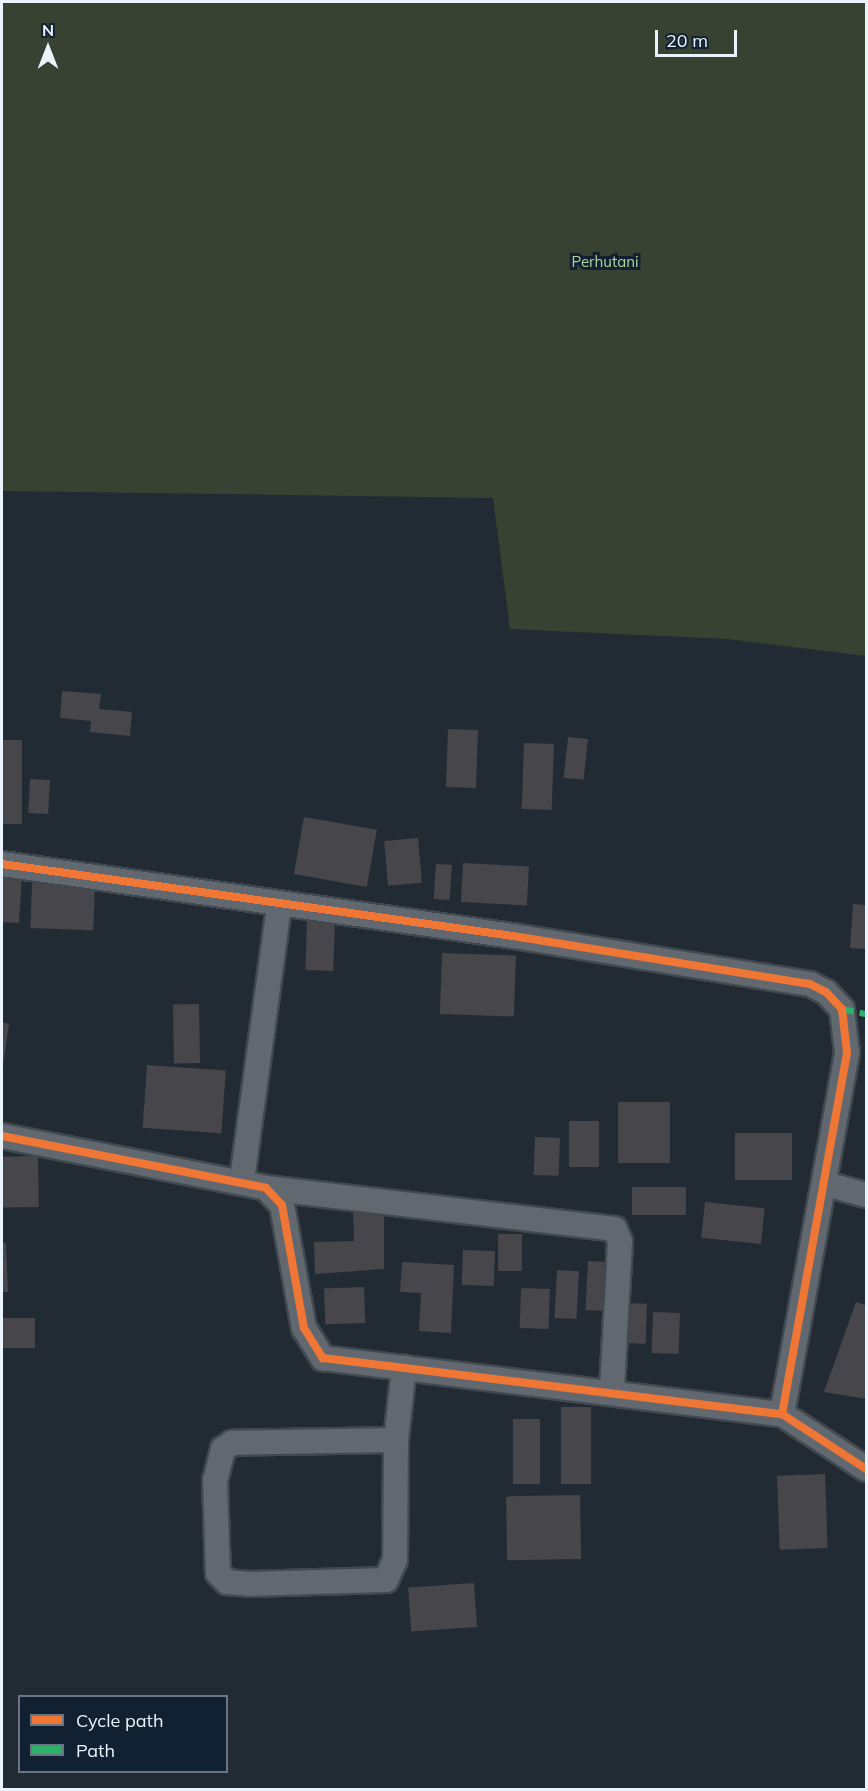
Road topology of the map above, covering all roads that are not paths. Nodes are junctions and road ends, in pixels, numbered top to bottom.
1 (2, 864) edge
2 (279, 906) junction
3 (2, 1136) edge
4 (242, 1180) junction
5 (826, 1184) junction
6 (266, 1188) junction
7 (867, 1195) edge
8 (404, 1367) junction
9 (612, 1390) junction
10 (782, 1414) junction
11 (396, 1440) junction
12 (867, 1468) edge

1 - 2 street
2 - 4 street
2 - 5 street
3 - 4 street
4 - 6 street
5 - 7 street
5 - 10 street
6 - 8 street
6 - 9 street
8 - 9 street
8 - 11 street
9 - 10 street
10 - 12 street
11 - 11 street

